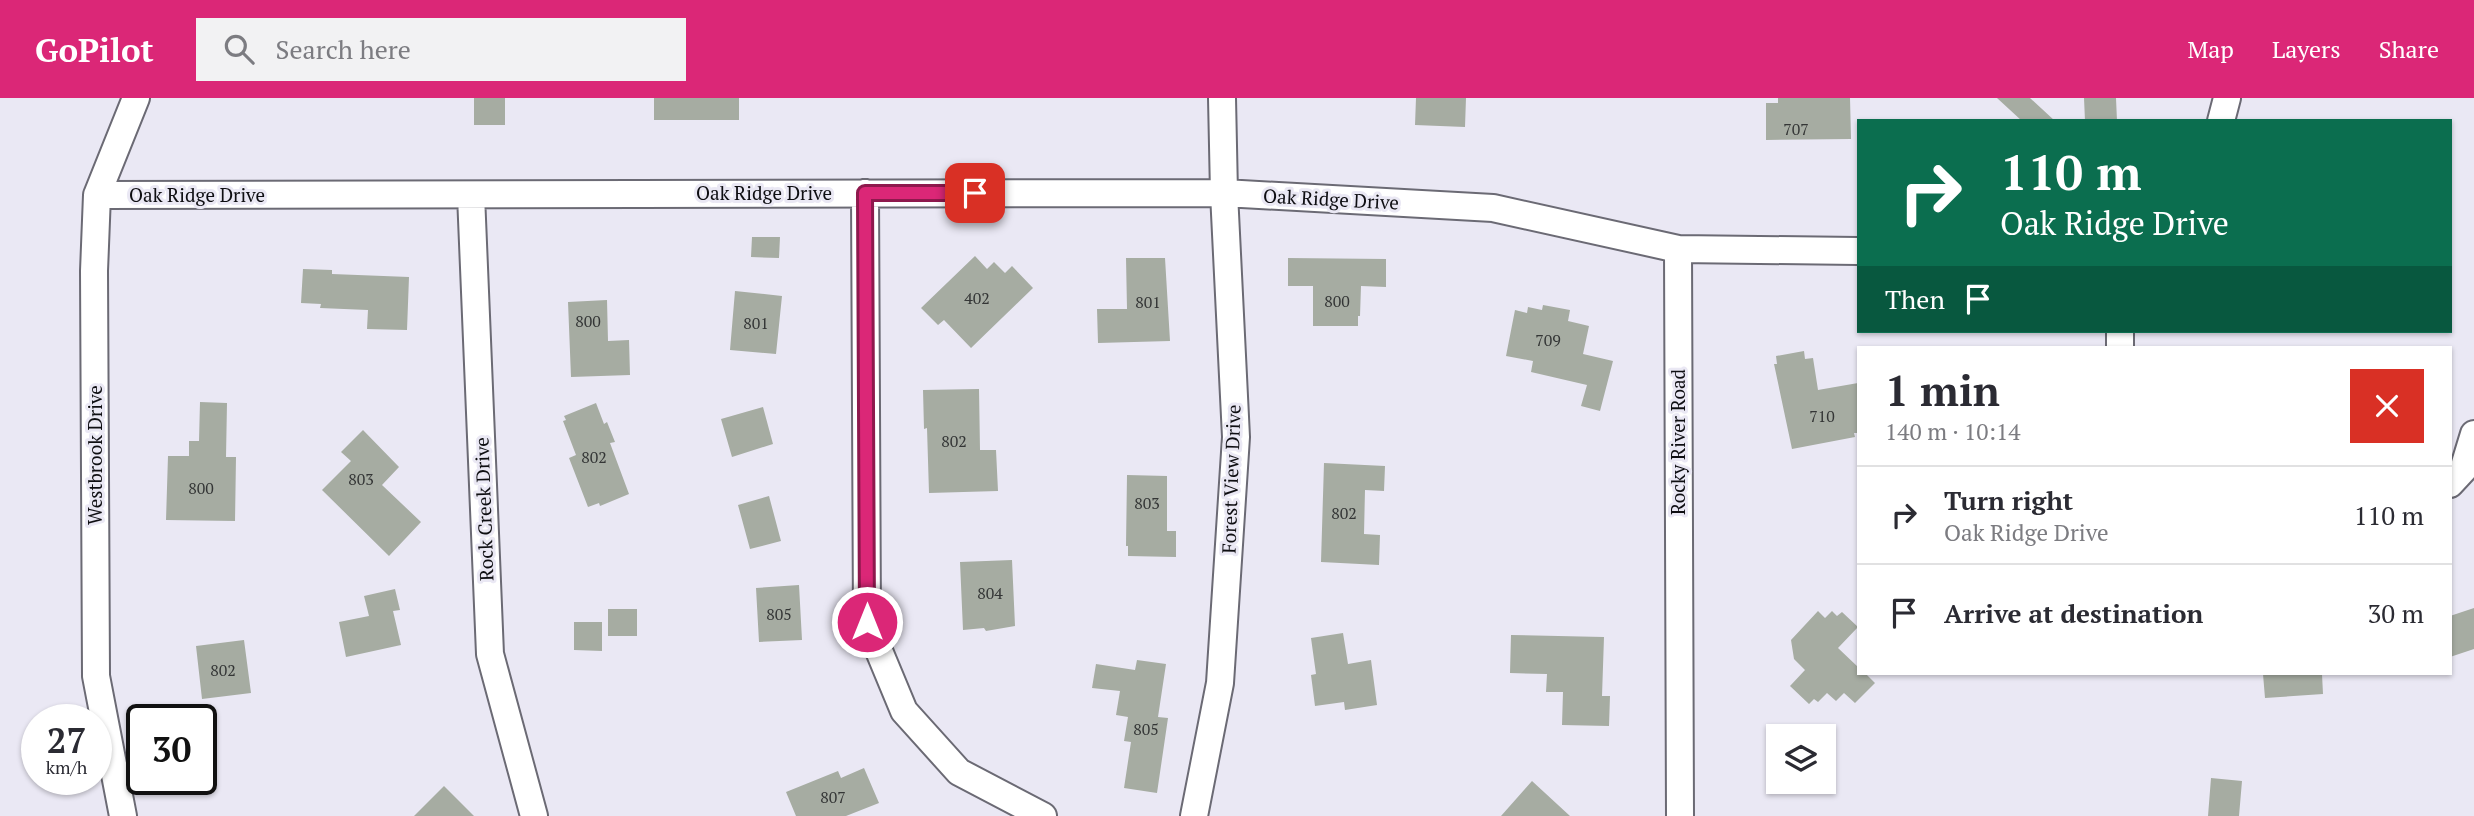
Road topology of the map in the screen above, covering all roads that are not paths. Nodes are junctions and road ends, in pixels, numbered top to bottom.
1 (136, 98) edge
2 (1222, 98) edge
3 (2227, 98) edge
4 (2222, 119) edge
5 (865, 193) junction
6 (1224, 193) junction
7 (97, 195) junction
8 (471, 195) junction
9 (1678, 249) junction
10 (1857, 251) edge
11 (2474, 434) edge
12 (2452, 482) edge
13 (123, 816) edge
14 (534, 816) edge
15 (1042, 816) edge
16 (1194, 816) edge
17 (1680, 816) edge

1 - 7 street, Westbrook Drive
2 - 6 street, Forest View Drive
3 - 4 street
5 - 6 street, Oak Ridge Drive
5 - 8 street, Oak Ridge Drive
5 - 15 street
6 - 9 street, Oak Ridge Drive
6 - 16 street, Forest View Drive
7 - 8 street, Oak Ridge Drive
7 - 13 street, Westbrook Drive
8 - 14 street, Rock Creek Drive
9 - 10 street
9 - 17 street, Rocky River Road
11 - 12 street

